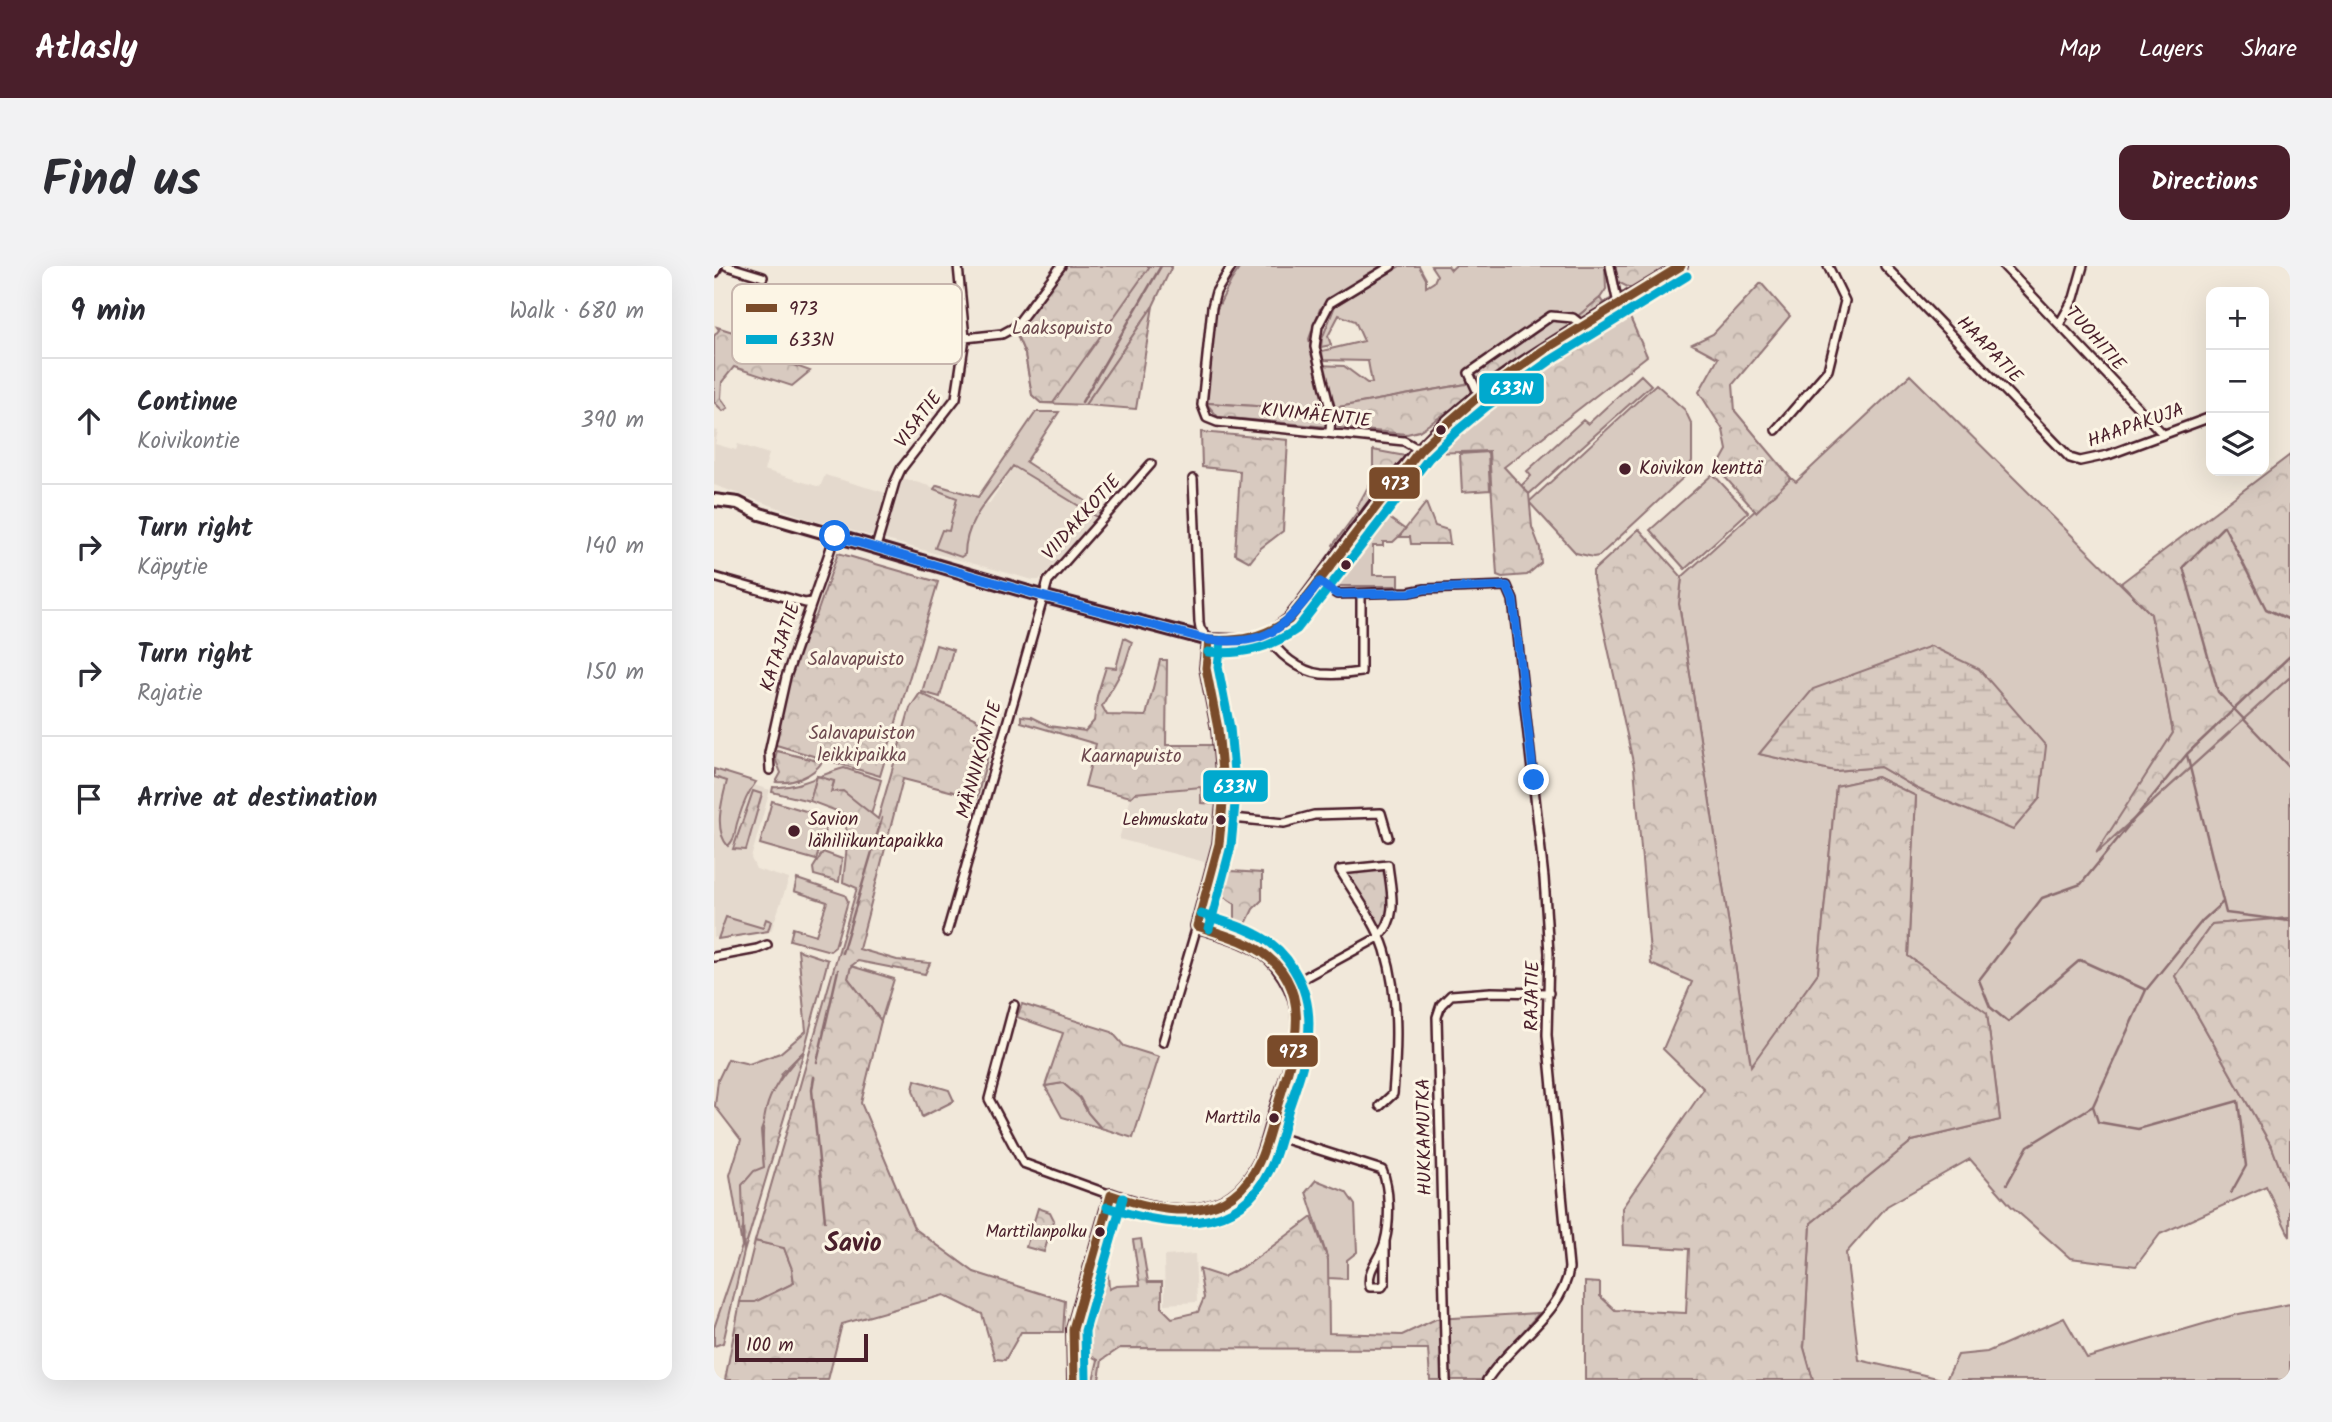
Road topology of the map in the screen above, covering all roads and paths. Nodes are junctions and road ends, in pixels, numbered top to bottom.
1 (727, 266) edge
2 (958, 266) edge
3 (1061, 266) edge
4 (1232, 266) edge
5 (1391, 266) edge
6 (1610, 266) edge
7 (1681, 266) edge
8 (1828, 266) edge
9 (1885, 266) edge
10 (2004, 266) edge
11 (2083, 266) edge
12 (763, 277) dead end
13 (960, 284) edge
14 (1618, 304) junction
15 (962, 307) edge
16 (2060, 323) junction
17 (1582, 325) junction
18 (965, 338) junction
19 (962, 358) edge
20 (961, 364) edge
21 (1479, 395) junction
22 (2206, 419) edge
23 (1776, 430) dead end
24 (1330, 433) junction
25 (2162, 433) junction
26 (1420, 450) junction
27 (2070, 458) joint
28 (1151, 464) dead end
29 (1193, 479) dead end
30 (716, 501) edge
31 (835, 536) junction
32 (876, 547) junction
33 (714, 577) edge
34 (1320, 582) junction
35 (1361, 594) junction
36 (1042, 596) junction
37 (811, 602) junction
38 (1268, 635) junction
39 (1209, 640) junction
40 (770, 770) dead end
41 (1222, 817) junction
42 (1388, 836) dead end
43 (1197, 926) junction
44 (947, 932) dead end
45 (1379, 937) junction
46 (767, 945) dead end
47 (714, 957) edge
48 (1289, 986) junction
49 (1549, 993) junction
50 (1014, 1005) dead end
51 (1163, 1042) dead end
52 (1380, 1106) dead end
53 (1269, 1134) junction
54 (1111, 1195) junction
55 (1385, 1242) junction
56 (1074, 1380) edge
57 (1446, 1380) edge
58 (1487, 1380) edge

1 - 12 street
2 - 13 street, VISATIE
3 - 18 street
4 - 24 street, KIVIMÄENTIE
5 - 24 street
6 - 14 street
7 - 14 main road
8 - 23 street
9 - 27 street, HAAPATIE
10 - 16 street, TUOHITIE
11 - 16 street
14 - 17 main road
15 - 18 street, VISATIE
16 - 25 street, TUOHITIE
17 - 21 main road
17 - 21 street
18 - 19 street, VISATIE
20 - 32 street, VISATIE
21 - 26 main road
22 - 25 street, HAAPAKUJA
24 - 26 street, KIVIMÄENTIE
25 - 27 street, HAAPAKUJA
26 - 34 main road
28 - 36 street, VIIDAKKOTIE
29 - 39 street
30 - 31 main road
31 - 32 main road
31 - 37 street, KATAJATIE
32 - 36 main road
33 - 37 street
34 - 35 street
34 - 38 main road
35 - 38 street
35 - 49 street, RAJATIE
36 - 39 main road
36 - 44 street, MÄNNIKÖNTIE
37 - 40 street, KATAJATIE
38 - 39 main road
39 - 41 main road
41 - 42 street
41 - 43 main road
43 - 48 main road
43 - 51 street
45 - 45 street
45 - 48 street
45 - 52 street
46 - 47 street
48 - 53 main road
49 - 57 street, HUKKAMUTKA
49 - 58 street, RAJATIE
50 - 54 street
53 - 54 main road
53 - 55 street
54 - 56 main road
55 - 55 street

